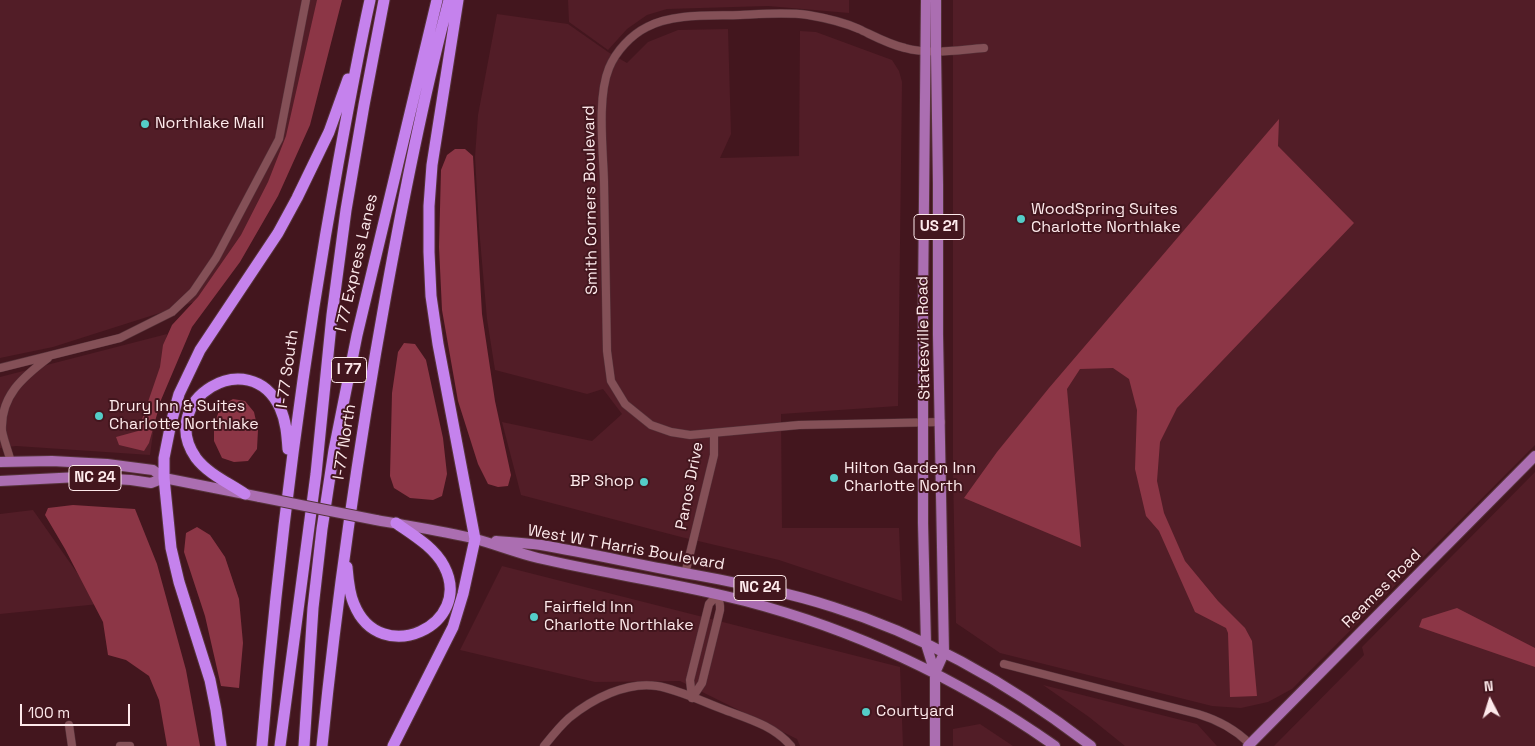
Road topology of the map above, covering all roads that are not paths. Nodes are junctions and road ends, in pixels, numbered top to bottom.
1 (306, 0) edge
2 (370, 0) edge
3 (384, 0) edge
4 (437, 0) edge
5 (449, 0) edge
6 (458, 0) edge
7 (926, 0) edge
8 (936, 0) edge
9 (984, 48) dead end
10 (359, 49) junction
11 (931, 52) junction
12 (923, 301) junction
13 (924, 317) junction
14 (938, 335) junction
15 (51, 355) junction
16 (938, 364) junction
17 (0, 368) edge
18 (941, 422) junction
19 (923, 423) junction
20 (714, 433) junction
21 (1535, 456) edge
22 (5, 462) edge
23 (290, 472) junction
24 (164, 478) junction
25 (0, 481) edge
26 (245, 494) junction
27 (396, 523) junction
28 (475, 539) junction
29 (346, 546) junction
30 (685, 574) junction
31 (718, 594) junction
32 (926, 644) junction
33 (944, 653) junction
34 (1004, 664) dead end
35 (935, 674) junction
36 (692, 698) junction
37 (69, 724) dead end
38 (1038, 734) junction
39 (1249, 745) edge
40 (72, 746) edge
41 (120, 746) edge
42 (130, 746) edge
43 (221, 746) edge
44 (262, 746) edge
45 (280, 746) edge
46 (304, 746) edge
47 (322, 746) edge
48 (394, 746) edge
49 (544, 746) edge
50 (791, 746) edge
51 (935, 746) edge
52 (1055, 746) edge
53 (1061, 746) edge
54 (1091, 746) edge

1 - 15 street
2 - 10 highway, I-77 South
3 - 45 highway, I 77 Express Lanes / I 77
4 - 46 highway, I 77 Express Lanes / I 77
5 - 29 highway, I-77 North / I 77
6 - 28 highway
7 - 11 main road, Statesville Road / US 21
8 - 11 main road, Statesville Road / US 21
9 - 11 street, Smith Corners Boulevard
10 - 23 highway, I-77 South
10 - 24 highway
11 - 12 main road, Statesville Road / US 21
11 - 14 main road, Statesville Road / US 21
11 - 20 street, Smith Corners Boulevard
12 - 13 main road, Statesville Road / US 21
12 - 14 main road
13 - 16 main road
13 - 19 main road, Statesville Road / US 21
14 - 16 main road, Statesville Road / US 21
15 - 17 street
15 - 22 street
16 - 18 main road, Statesville Road / US 21
18 - 19 street, Smith Corners Boulevard
18 - 33 main road, Statesville Road / US 21
19 - 20 street, Smith Corners Boulevard
19 - 32 main road, Statesville Road / US 21
20 - 30 street, Panos Drive
21 - 39 main road, Reames Road
22 - 24 main road, West W T Harris Boulevard / NC 24
23 - 26 highway
23 - 44 highway, I-77 South
24 - 25 main road, West W T Harris Boulevard / NC 24
24 - 26 main road, West W T Harris Boulevard / NC 24
24 - 43 highway
26 - 27 main road, West W T Harris Boulevard / NC 24, bridge
27 - 28 main road, West W T Harris Boulevard / NC 24
27 - 29 highway
28 - 30 main road, West W T Harris Boulevard / NC 24
28 - 31 main road, West W T Harris Boulevard / NC 24
28 - 48 highway
29 - 47 highway, I-77 North / I 77
30 - 32 main road, West W T Harris Boulevard / NC 24
31 - 35 main road, West W T Harris Boulevard / NC 24
31 - 36 street
31 - 36 street
32 - 33 main road, West W T Harris Boulevard / NC 24
32 - 35 main road, Statesville Road / US 21
33 - 35 main road, Statesville Road / US 21
33 - 54 main road, West W T Harris Boulevard / NC 24
34 - 39 street, Reames Road
35 - 38 main road, West W T Harris Boulevard / NC 24
35 - 51 main road, Statesville Road / US 21
36 - 49 street
36 - 50 street
37 - 40 street
38 - 52 main road, West W T Harris Boulevard / NC 24
38 - 53 main road
41 - 42 street

